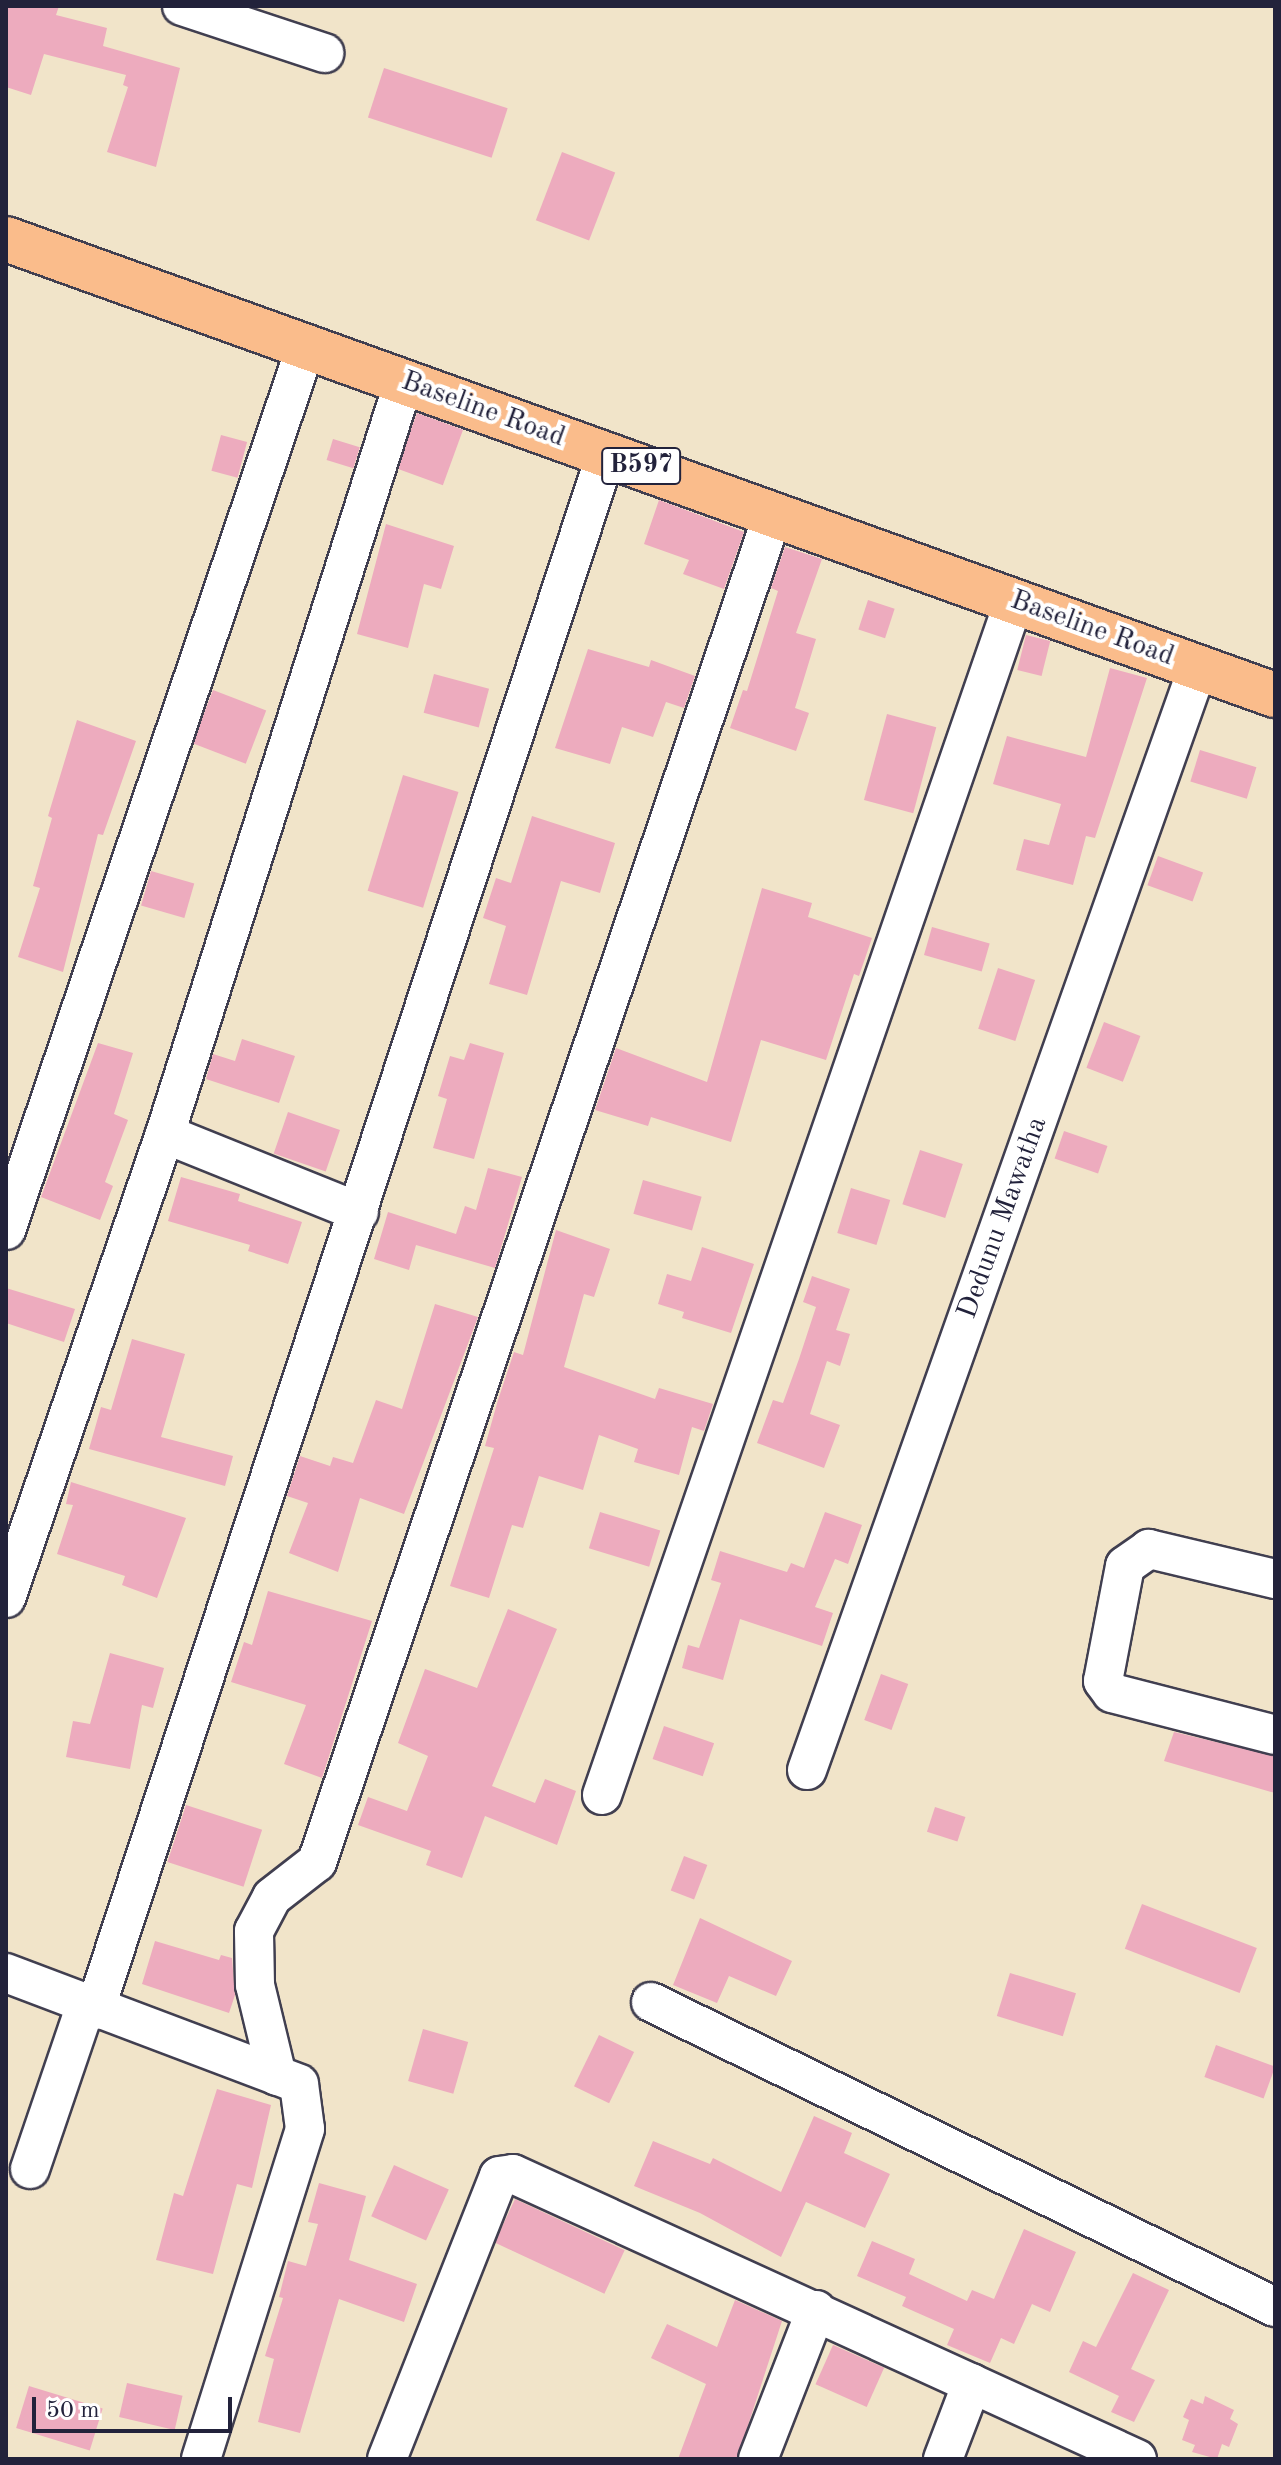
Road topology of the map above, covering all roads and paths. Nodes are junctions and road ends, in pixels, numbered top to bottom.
1 (182, 6) edge
2 (324, 53) dead end
3 (6, 239) edge
4 (306, 346) junction
5 (404, 381) junction
6 (606, 454) junction
7 (773, 514) junction
8 (1014, 601) junction
9 (1198, 667) junction
10 (1275, 695) edge
11 (165, 1134) junction
12 (359, 1212) junction
13 (6, 1230) edge
14 (1275, 1579) edge
15 (6, 1598) edge
16 (1275, 1735) edge
17 (807, 1770) dead end
18 (602, 1795) dead end
19 (6, 1973) edge
20 (651, 2002) dead end
21 (90, 2008) junction
22 (277, 2076) junction
23 (30, 2169) dead end
24 (1275, 2307) edge
25 (816, 2310) junction
26 (972, 2383) junction
27 (1124, 2456) edge
28 (201, 2459) edge
29 (387, 2459) edge
30 (758, 2459) edge
31 (943, 2459) edge

1 - 2 street
3 - 4 main road, Baseline Road / B597
4 - 5 main road, Baseline Road / B597
4 - 13 street
5 - 6 main road, Baseline Road / B597
5 - 11 street
6 - 7 main road, Baseline Road / B597
6 - 12 street
7 - 8 main road, Baseline Road / B597
7 - 22 street
8 - 9 main road, Baseline Road / B597
8 - 18 street
9 - 10 main road, Baseline Road / B597
9 - 17 street, Dedunu Mawatha
11 - 12 street
11 - 15 street
12 - 21 street
14 - 16 street
19 - 21 street
20 - 24 street
21 - 22 street
21 - 23 street
22 - 28 street
25 - 26 street
25 - 29 street
25 - 30 street
26 - 27 street
26 - 31 street

